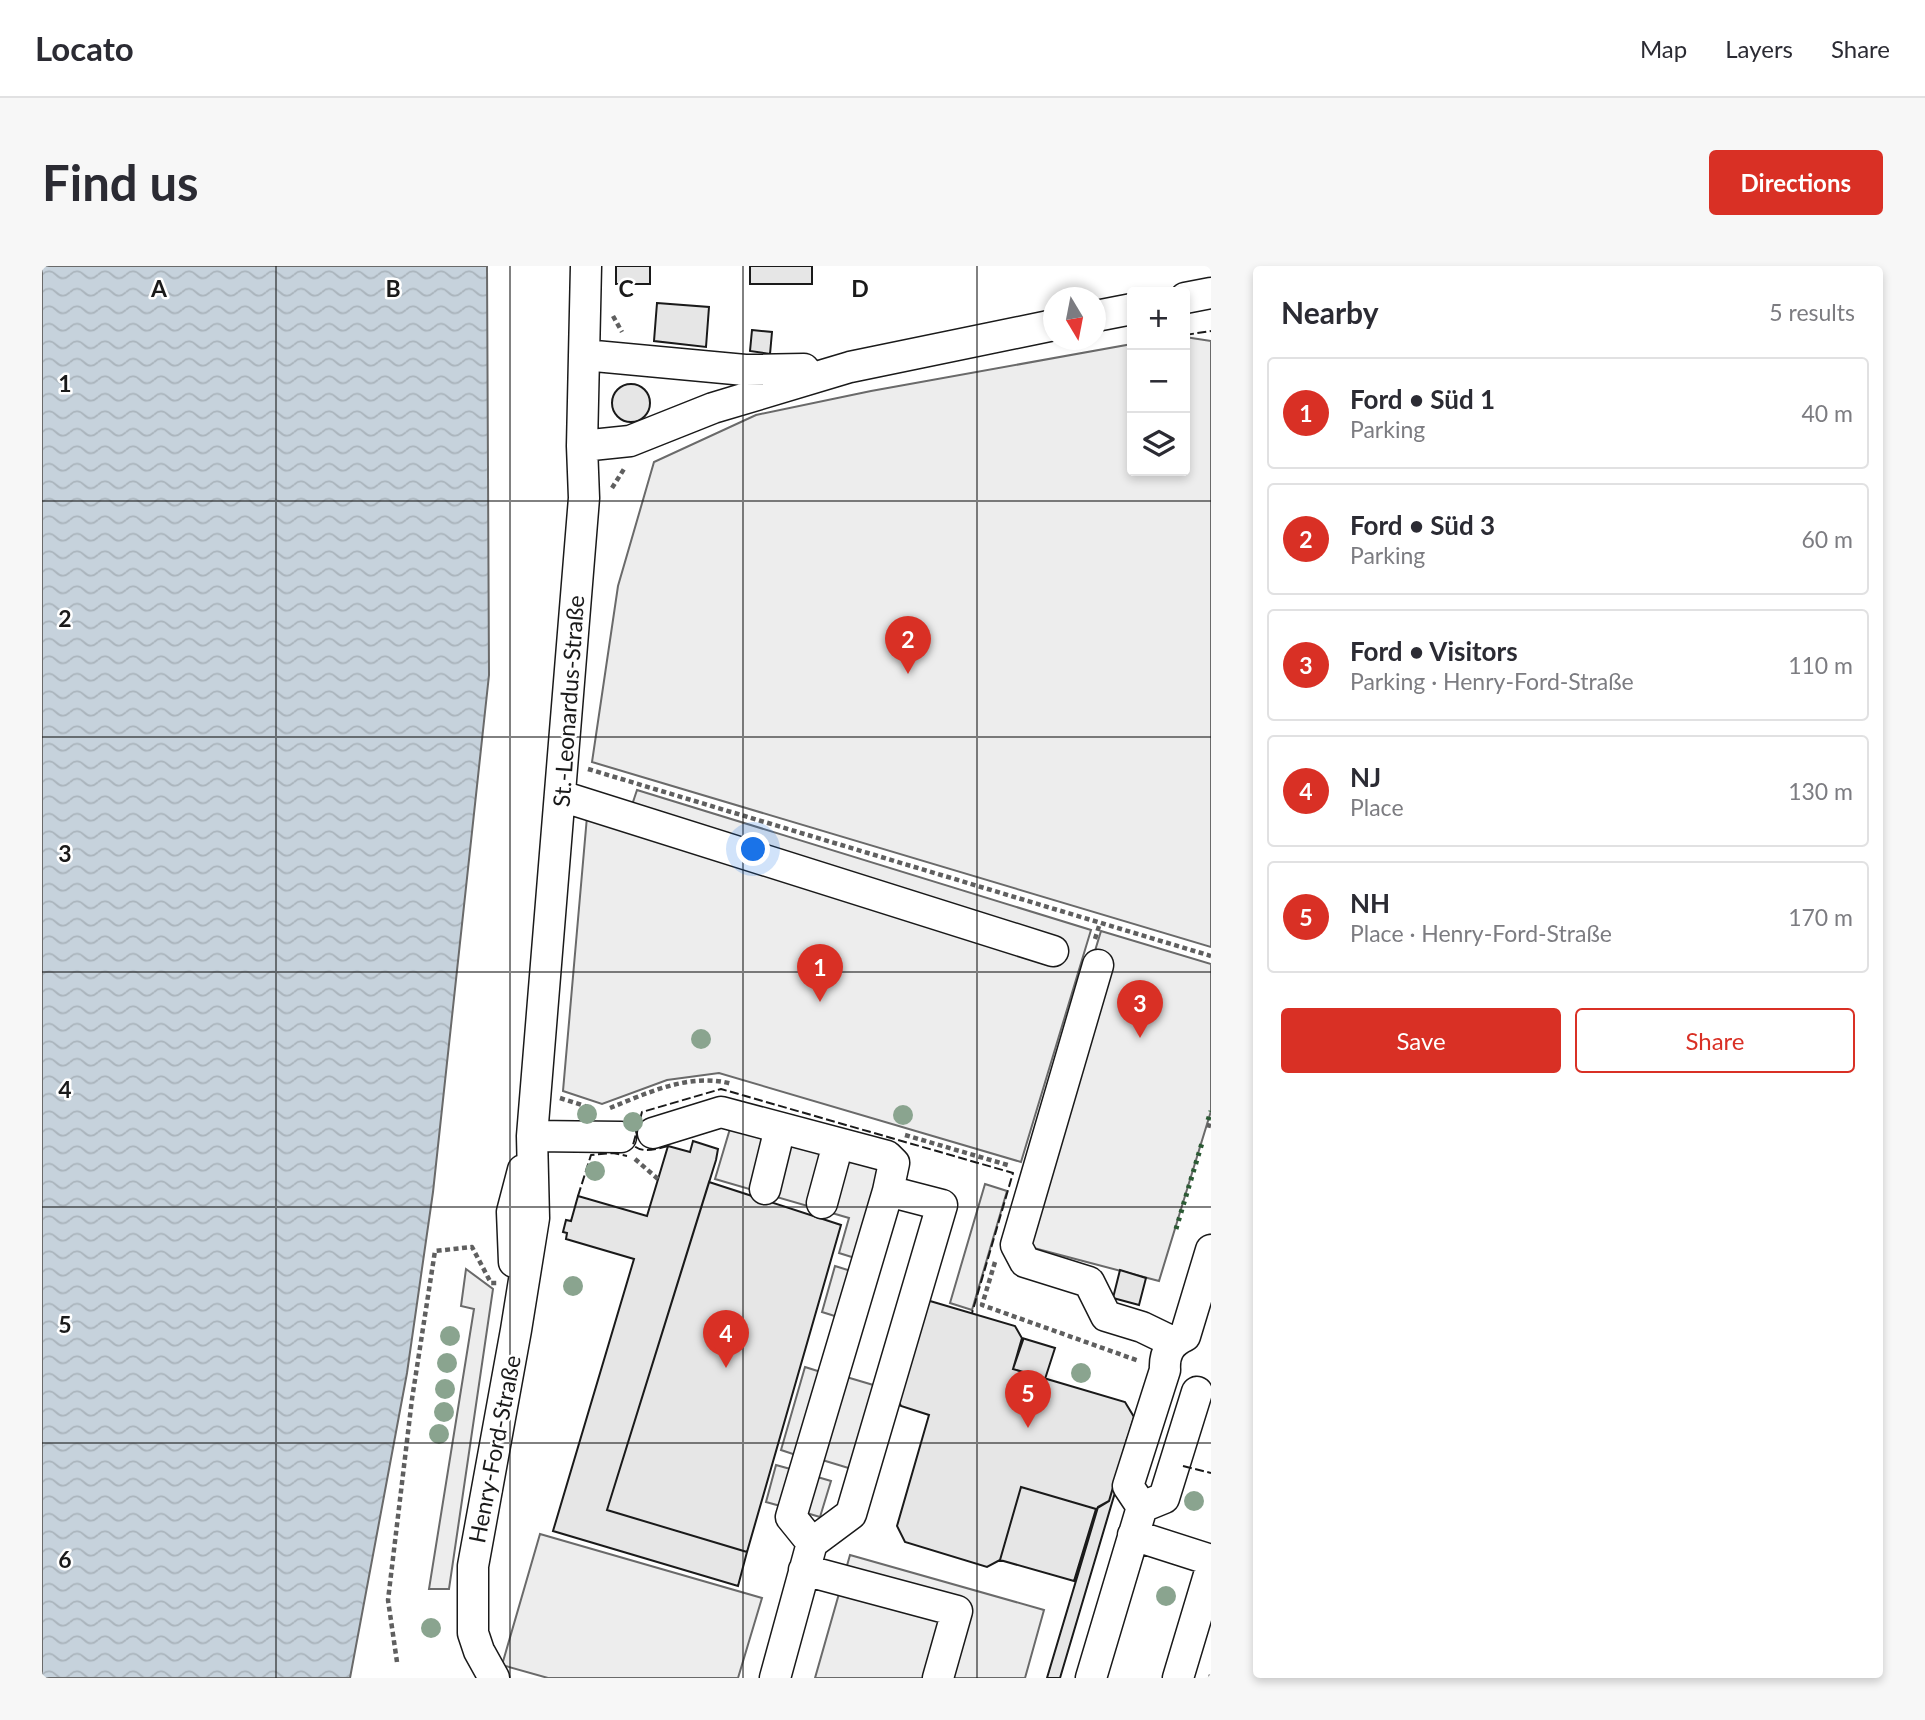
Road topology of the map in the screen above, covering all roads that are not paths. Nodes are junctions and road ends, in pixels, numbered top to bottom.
1 (586, 266) edge
2 (1211, 293) edge
3 (1190, 297) edge
4 (1127, 310) edge
5 (1106, 314) edge
6 (1043, 327) edge
7 (584, 355) junction
8 (850, 368) junction
9 (582, 446) junction
10 (561, 796) junction
11 (1053, 951) dead end
12 (1098, 965) dead end
13 (780, 1128) junction
14 (653, 1133) dead end
15 (532, 1136) junction
16 (621, 1137) dead end
17 (838, 1144) junction
18 (765, 1189) dead end
19 (888, 1191) junction
20 (822, 1203) dead end
21 (523, 1215) junction
22 (1211, 1250) edge
23 (516, 1329) junction
24 (1179, 1339) junction
25 (1165, 1370) junction
26 (1204, 1389) edge
27 (1142, 1507) junction
28 (1132, 1535) junction
29 (808, 1557) junction
30 (1211, 1560) edge
31 (1211, 1568) edge
32 (1183, 1677) edge
33 (494, 1678) edge
34 (776, 1678) edge
35 (938, 1678) edge
36 (1091, 1678) edge

1 - 7 street, St.-Leonardus-Straße
2 - 3 street
4 - 5 street
6 - 8 street
7 - 8 street
7 - 9 street, St.-Leonardus-Straße
8 - 9 street
9 - 10 street, St.-Leonardus-Straße
10 - 11 street
10 - 15 street, St.-Leonardus-Straße
12 - 24 street
13 - 14 street
13 - 17 street
13 - 18 street
15 - 16 street
15 - 21 street, St.-Leonardus-Straße
17 - 19 street
17 - 20 street
19 - 29 street
19 - 29 street
21 - 23 street, Henry-Ford-Straße
21 - 23 street
22 - 24 street
23 - 33 street, Henry-Ford-Straße
24 - 25 street
25 - 26 street
25 - 27 street
26 - 27 street
27 - 28 street
28 - 30 street
28 - 36 street
29 - 34 street
29 - 35 street
31 - 32 street

